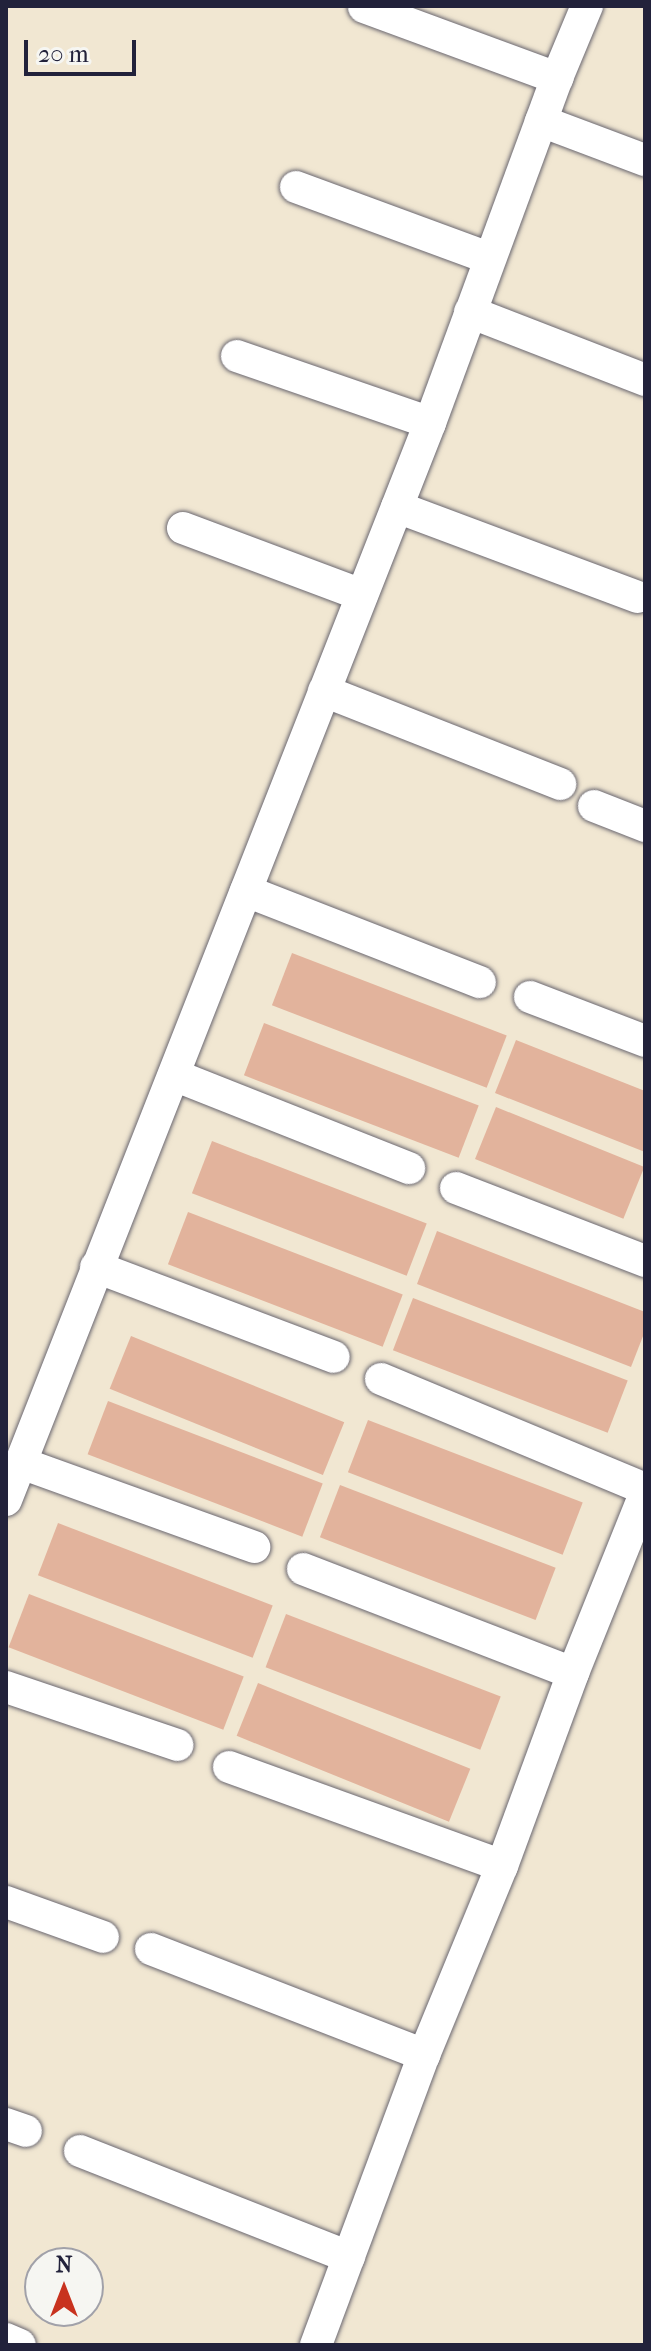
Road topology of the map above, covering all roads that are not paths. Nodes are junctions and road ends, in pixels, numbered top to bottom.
1 (587, 6) edge
2 (364, 7) edge
3 (557, 78) junction
4 (541, 121) junction
5 (645, 160) edge
6 (296, 187) dead end
7 (489, 258) junction
8 (470, 312) junction
9 (237, 356) dead end
10 (645, 380) edge
11 (430, 423) junction
12 (397, 507) junction
13 (183, 528) dead end
14 (362, 595) junction
15 (638, 597) dead end
16 (324, 691) junction
17 (560, 784) dead end
18 (594, 806) dead end
19 (645, 826) edge
20 (246, 891) junction
21 (480, 982) dead end
22 (530, 997) dead end
23 (645, 1041) edge
24 (174, 1075) junction
25 (409, 1168) dead end
26 (456, 1188) dead end
27 (645, 1261) edge
28 (96, 1267) junction
29 (334, 1357) dead end
30 (381, 1379) dead end
31 (21, 1463) junction
32 (645, 1491) edge
33 (6, 1500) edge
34 (254, 1547) dead end
35 (303, 1569) dead end
36 (573, 1673) junction
37 (6, 1687) edge
38 (177, 1745) dead end
39 (229, 1767) dead end
40 (502, 1866) junction
41 (6, 1902) edge
42 (103, 1937) dead end
43 (151, 1949) dead end
44 (424, 2055) junction
45 (80, 2151) dead end
46 (349, 2257) junction
47 (6, 2339) edge
48 (20, 2345) edge
49 (316, 2345) edge

1 - 3 street
2 - 3 street
3 - 4 street
4 - 5 street
4 - 7 street
6 - 7 street
7 - 8 street
8 - 10 street
8 - 11 street
9 - 11 street
11 - 12 street
12 - 14 street
12 - 15 street
13 - 14 street
14 - 16 street
16 - 17 street
16 - 20 street
18 - 19 street
20 - 21 street
20 - 24 street
22 - 23 street
24 - 25 street
24 - 28 street
26 - 27 street
28 - 29 street
28 - 31 street
30 - 32 street
31 - 33 street
31 - 34 street
32 - 36 street
35 - 36 street
36 - 40 street
37 - 38 street
39 - 40 street
40 - 44 street
41 - 42 street
43 - 44 street
44 - 46 street
45 - 46 street
46 - 49 street
47 - 48 street

